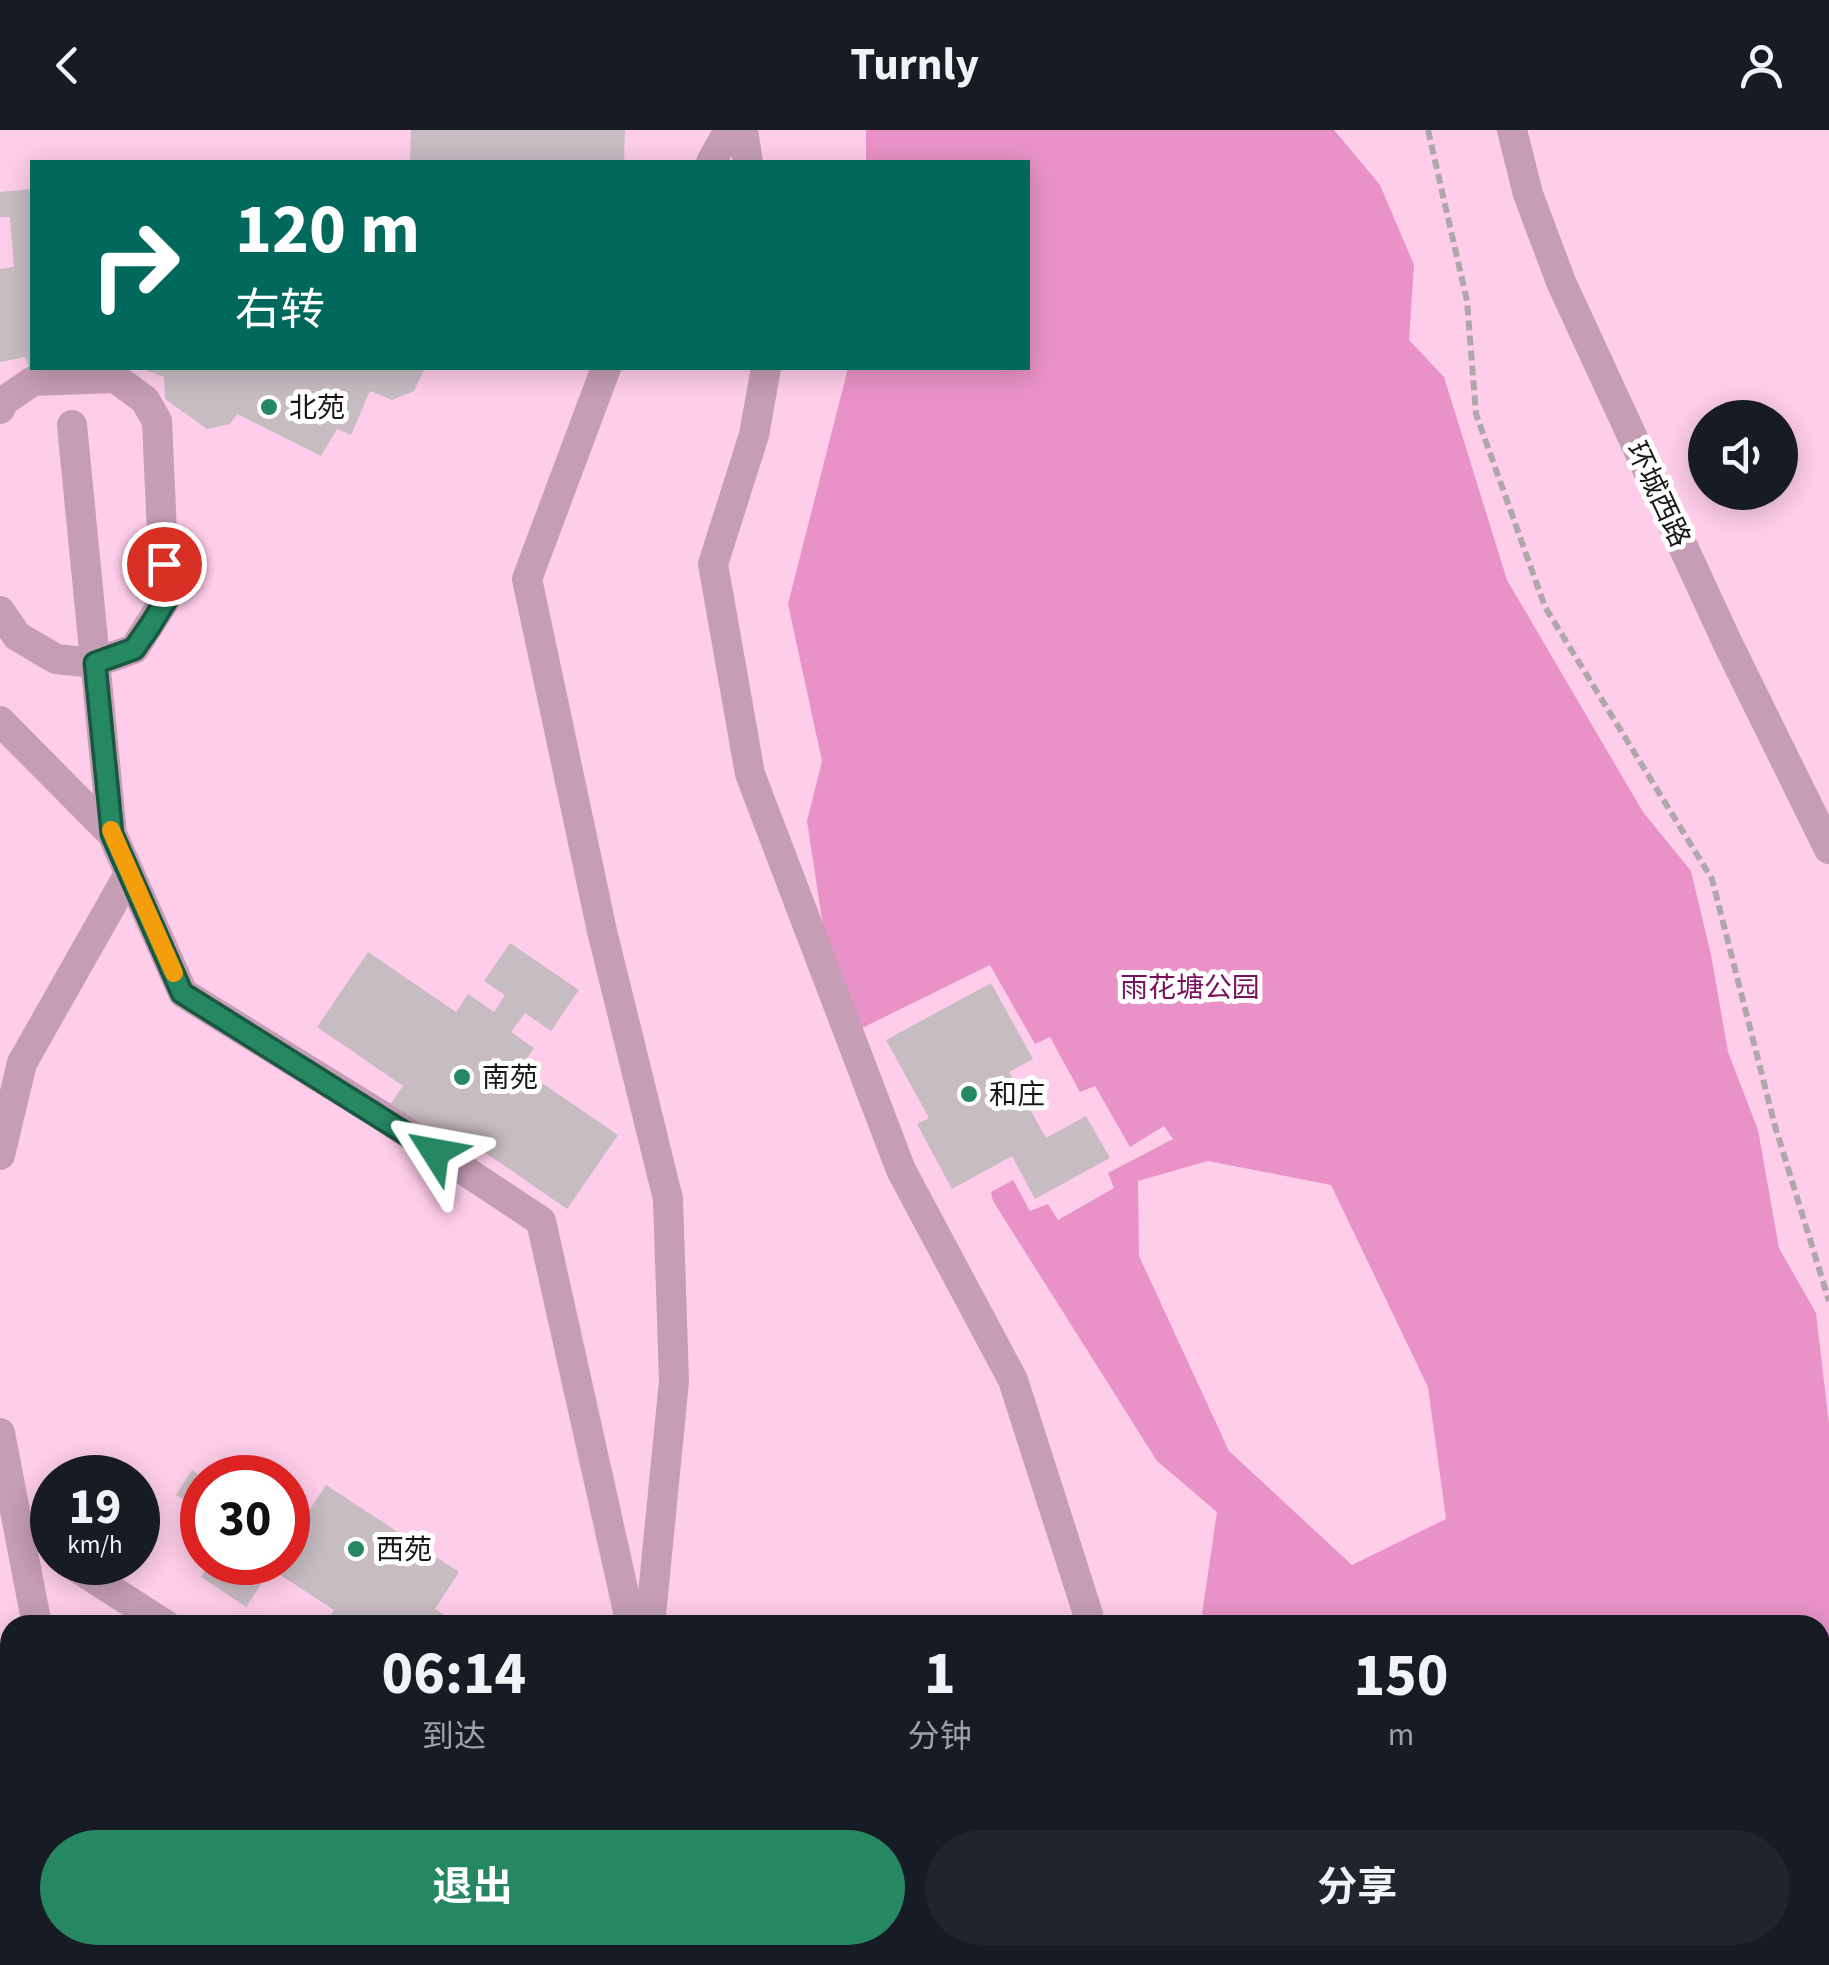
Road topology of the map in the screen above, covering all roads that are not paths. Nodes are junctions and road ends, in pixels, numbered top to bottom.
1 (729, 130) edge
2 (744, 130) edge
3 (1512, 130) edge
4 (712, 160) edge
5 (748, 160) edge
6 (605, 370) edge
7 (766, 370) edge
8 (0, 409) edge
9 (72, 425) dead end
10 (0, 611) edge
11 (95, 663) junction
12 (0, 721) edge
13 (112, 834) junction
14 (1829, 849) edge
15 (129, 874) junction
16 (0, 1155) edge
17 (0, 1433) edge
18 (9, 1526) edge
19 (104, 1585) edge
20 (34, 1615) edge
21 (150, 1615) edge
22 (629, 1615) edge
23 (651, 1615) edge
24 (1088, 1615) edge

1 - 4 street
2 - 5 street
3 - 14 street, 环城西路
6 - 23 street
7 - 24 street
8 - 11 street
9 - 11 street
10 - 11 street
11 - 13 street
12 - 13 street
13 - 15 street
15 - 16 street
15 - 22 street
17 - 18 street
18 - 20 street
19 - 21 street

